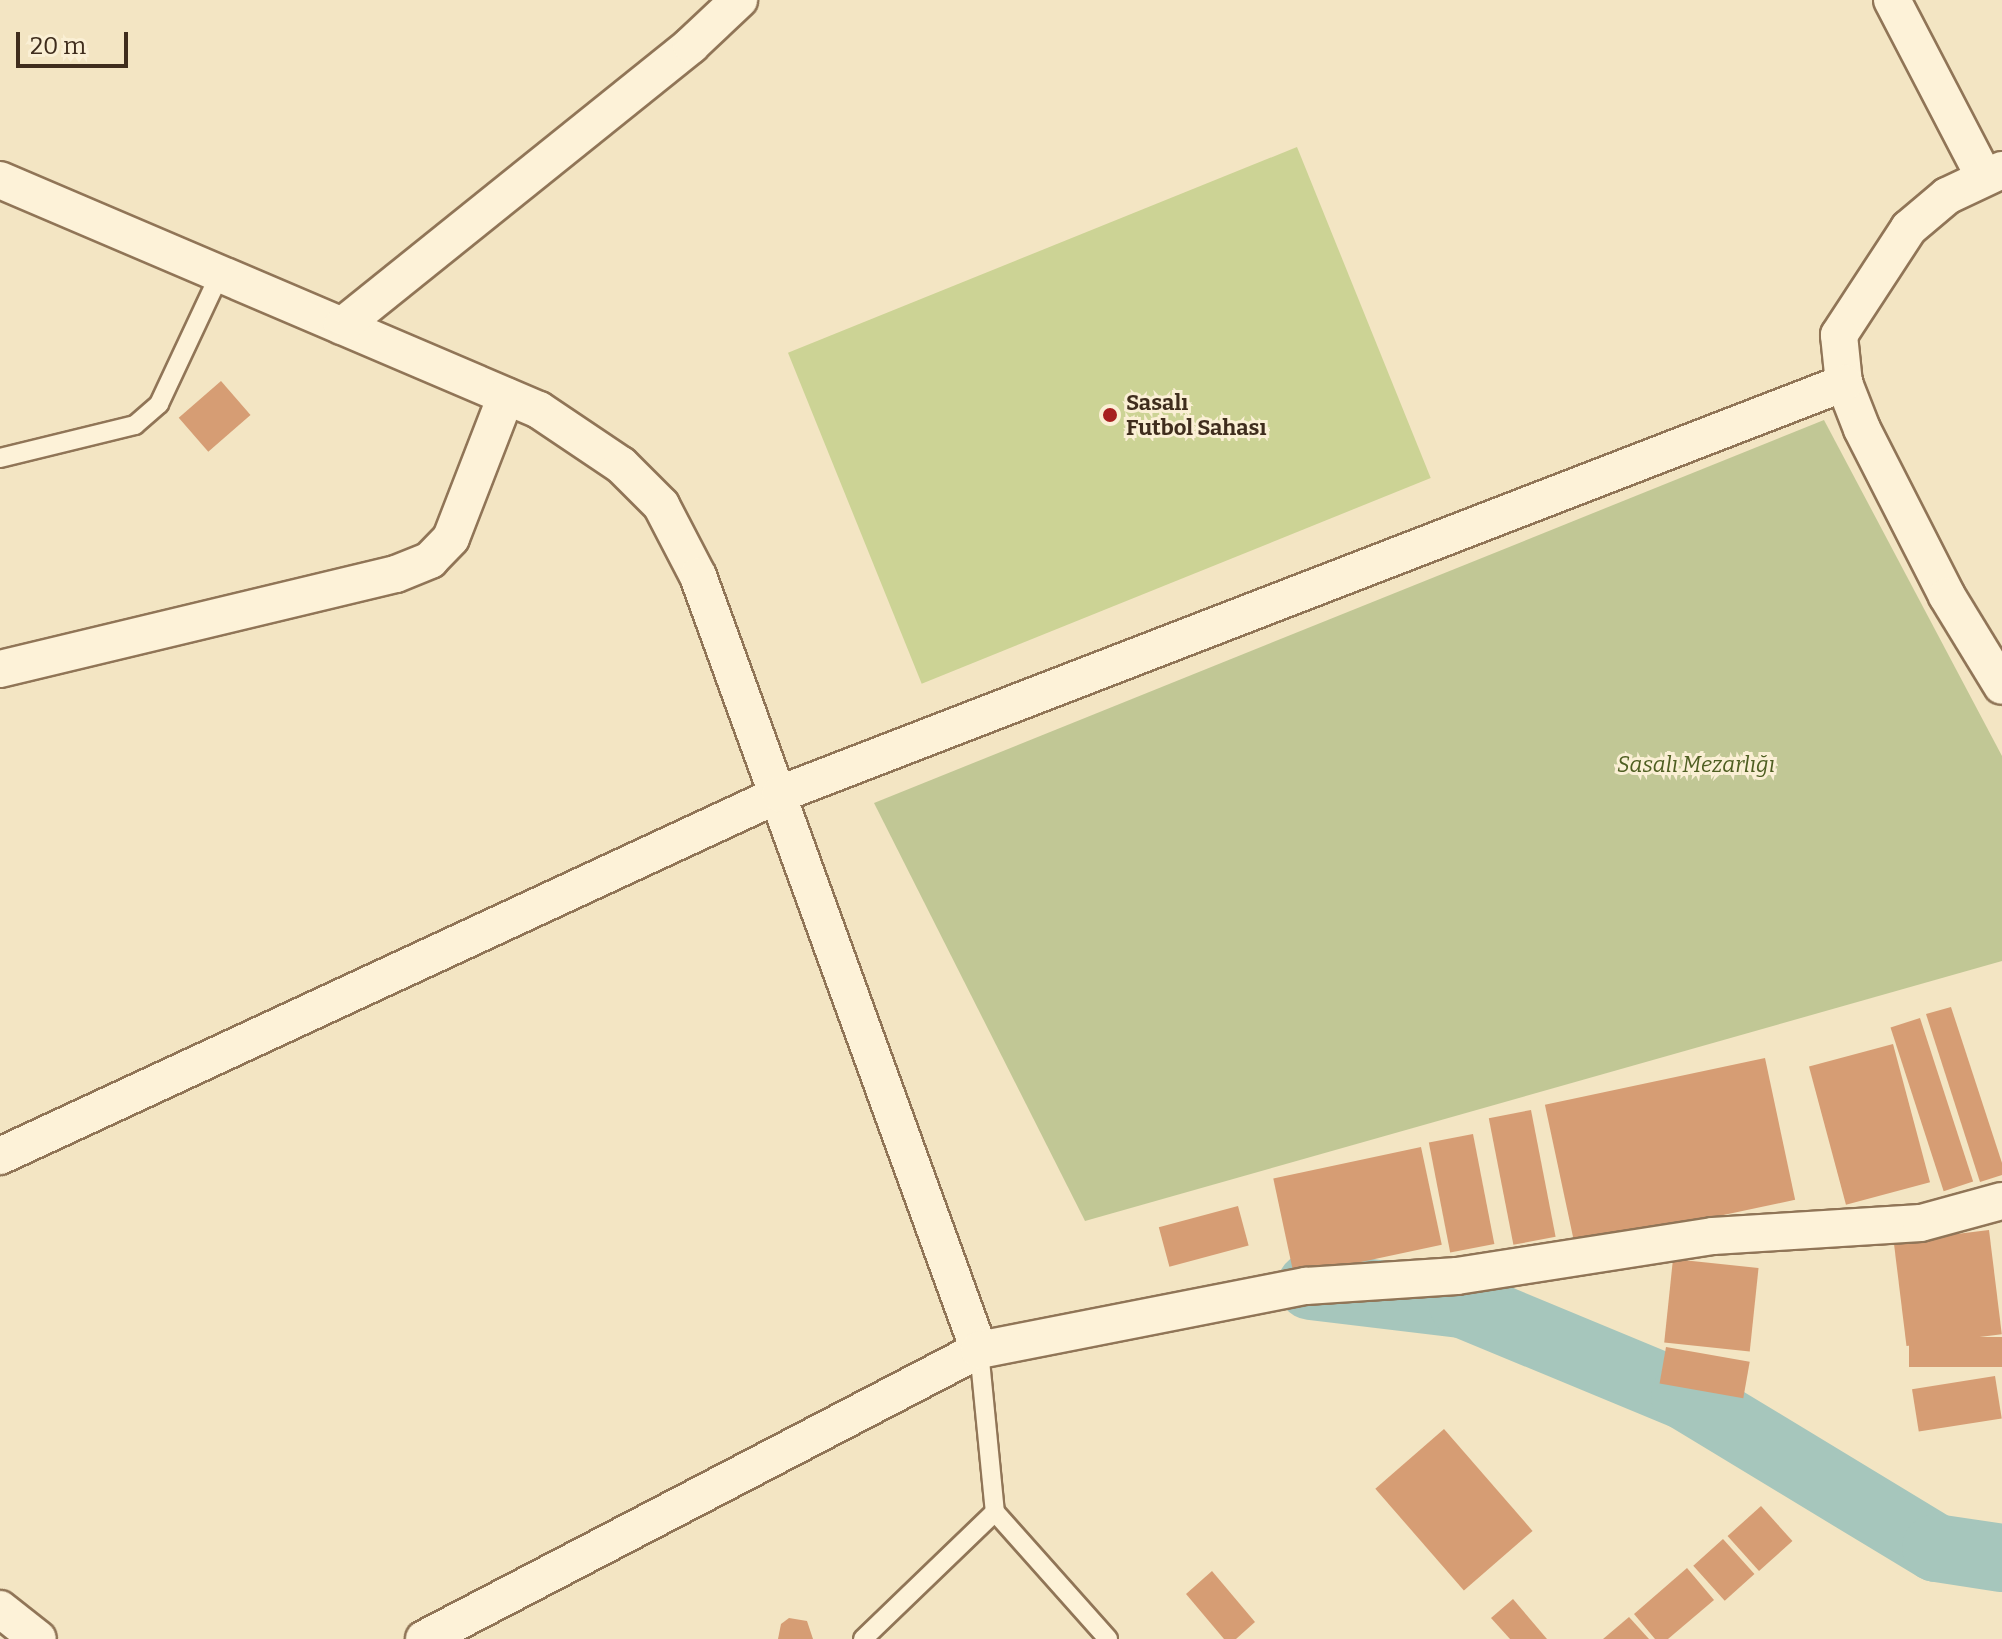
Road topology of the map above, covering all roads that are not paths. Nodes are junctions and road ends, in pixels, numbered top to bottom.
1 (739, 0) edge
2 (1892, 0) edge
3 (710, 11) edge
4 (1993, 174) edge
5 (0, 180) edge
6 (220, 274) junction
7 (342, 326) junction
8 (1844, 383) junction
9 (506, 396) junction
10 (0, 458) edge
11 (0, 669) edge
12 (2002, 686) edge
13 (780, 794) junction
14 (0, 1156) edge
15 (2002, 1201) edge
16 (979, 1350) junction
17 (995, 1512) junction
18 (0, 1609) edge
19 (38, 1639) edge
20 (424, 1639) edge
21 (863, 1639) edge
22 (1108, 1639) edge

1 - 3 street
2 - 4 street
3 - 7 street
4 - 8 street
5 - 6 street
6 - 7 street
6 - 10 lane
7 - 9 street
8 - 12 street
8 - 13 street
9 - 11 street
9 - 13 street
13 - 14 street
13 - 16 street
15 - 16 street
16 - 17 lane
16 - 20 street
17 - 21 lane
17 - 22 lane
18 - 19 street

